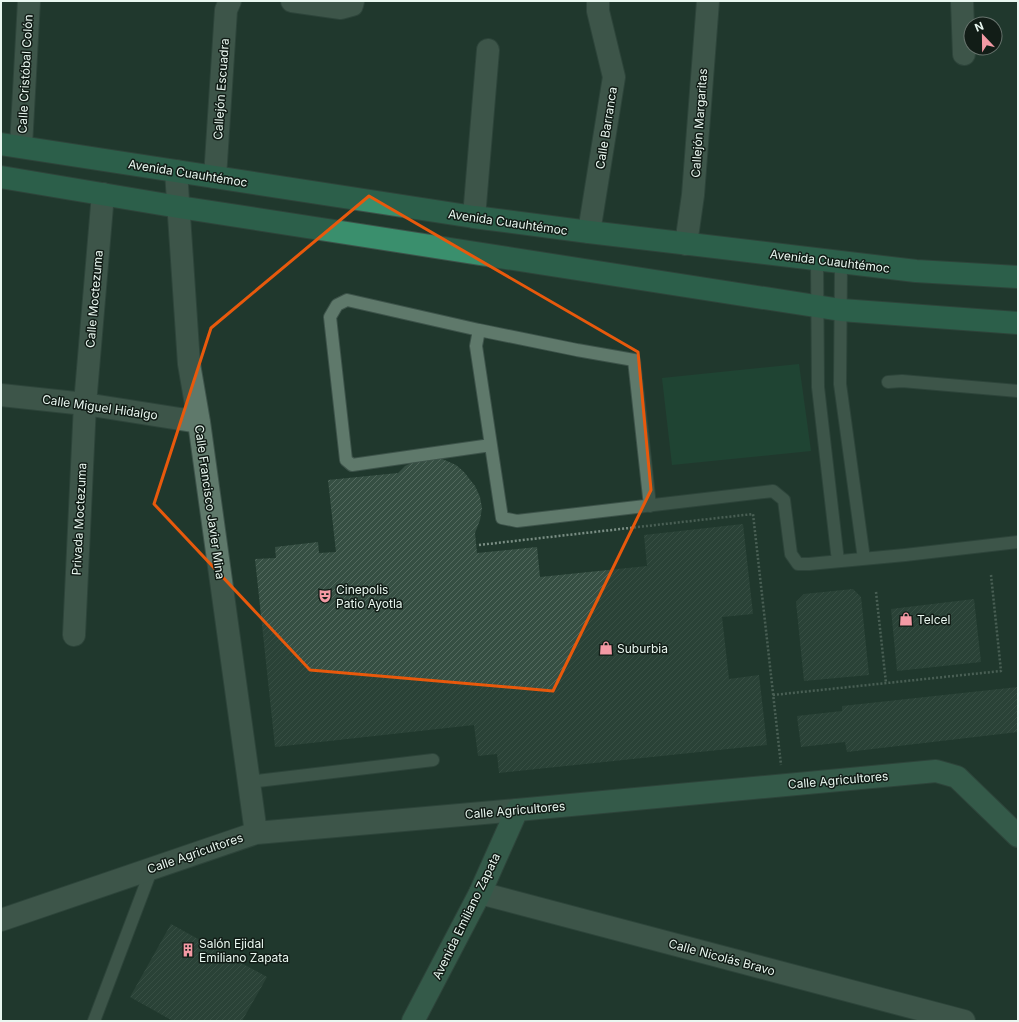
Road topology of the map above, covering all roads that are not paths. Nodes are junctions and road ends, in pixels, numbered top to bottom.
1 (29, 1) edge
2 (230, 1) edge
3 (292, 1) edge
4 (353, 1) edge
5 (598, 1) edge
6 (708, 1) edge
7 (962, 1) edge
8 (963, 28) edge
9 (488, 50) dead end
10 (11, 145) edge
11 (176, 170) junction
12 (1, 177) edge
13 (215, 177) junction
14 (103, 194) junction
15 (179, 207) junction
16 (474, 218) junction
17 (589, 232) junction
18 (686, 244) junction
19 (817, 260) junction
20 (841, 262) junction
21 (1018, 277) edge
22 (817, 306) junction
23 (841, 310) junction
24 (1018, 323) edge
25 (479, 330) junction
26 (888, 382) dead end
27 (1018, 391) edge
28 (1, 395) edge
29 (85, 404) junction
30 (199, 422) junction
31 (491, 445) junction
32 (650, 506) junction
33 (1018, 542) edge
34 (864, 559) junction
35 (838, 561) junction
36 (74, 635) dead end
37 (433, 760) dead end
38 (249, 782) junction
39 (517, 810) junction
40 (256, 833) junction
41 (1018, 836) edge
42 (152, 868) junction
43 (480, 893) junction
44 (1, 920) edge
45 (94, 1021) edge
46 (413, 1021) edge
47 (964, 1021) edge

1 - 10 street, Calle Cristóbal Colón
2 - 13 street, Callejón Escuadra
3 - 4 street
5 - 17 street, Calle Barranca
6 - 18 street, Callejón Margaritas
7 - 8 street
9 - 16 street
10 - 11 main road, Avenida Cuauhtémoc
11 - 13 main road, Avenida Cuauhtémoc
11 - 15 street, Calle Francisco Javier Mina
12 - 14 main road
13 - 16 main road, Avenida Cuauhtémoc
14 - 15 main road
14 - 29 street, Calle Moctezuma
15 - 22 main road
15 - 30 street, Calle Francisco Javier Mina
16 - 17 main road, Avenida Cuauhtémoc
17 - 18 main road, Avenida Cuauhtémoc
18 - 19 main road, Avenida Cuauhtémoc
19 - 20 main road, Avenida Cuauhtémoc
19 - 22 lane
20 - 21 main road, Avenida Cuauhtémoc
20 - 23 lane
22 - 23 main road
22 - 35 lane
23 - 24 main road
23 - 34 lane
25 - 31 lane
25 - 31 lane
25 - 32 lane
26 - 27 lane
28 - 29 street, Calle Miguel Hidalgo
29 - 30 street, Calle Miguel Hidalgo
29 - 36 street, Privada Moctezuma
30 - 38 street, Calle Francisco Javier Mina
31 - 32 lane
32 - 35 lane
33 - 34 lane
34 - 35 lane
37 - 38 lane
38 - 40 street, Calle Francisco Javier Mina
39 - 40 street, Calle Agricultores
39 - 41 street, Calle Agricultores
39 - 43 street, Avenida Emiliano Zapata
40 - 42 street, Calle Agricultores
42 - 44 street, Calle Agricultores
42 - 45 lane
43 - 46 street, Avenida Emiliano Zapata
43 - 47 street, Calle Nicolás Bravo

